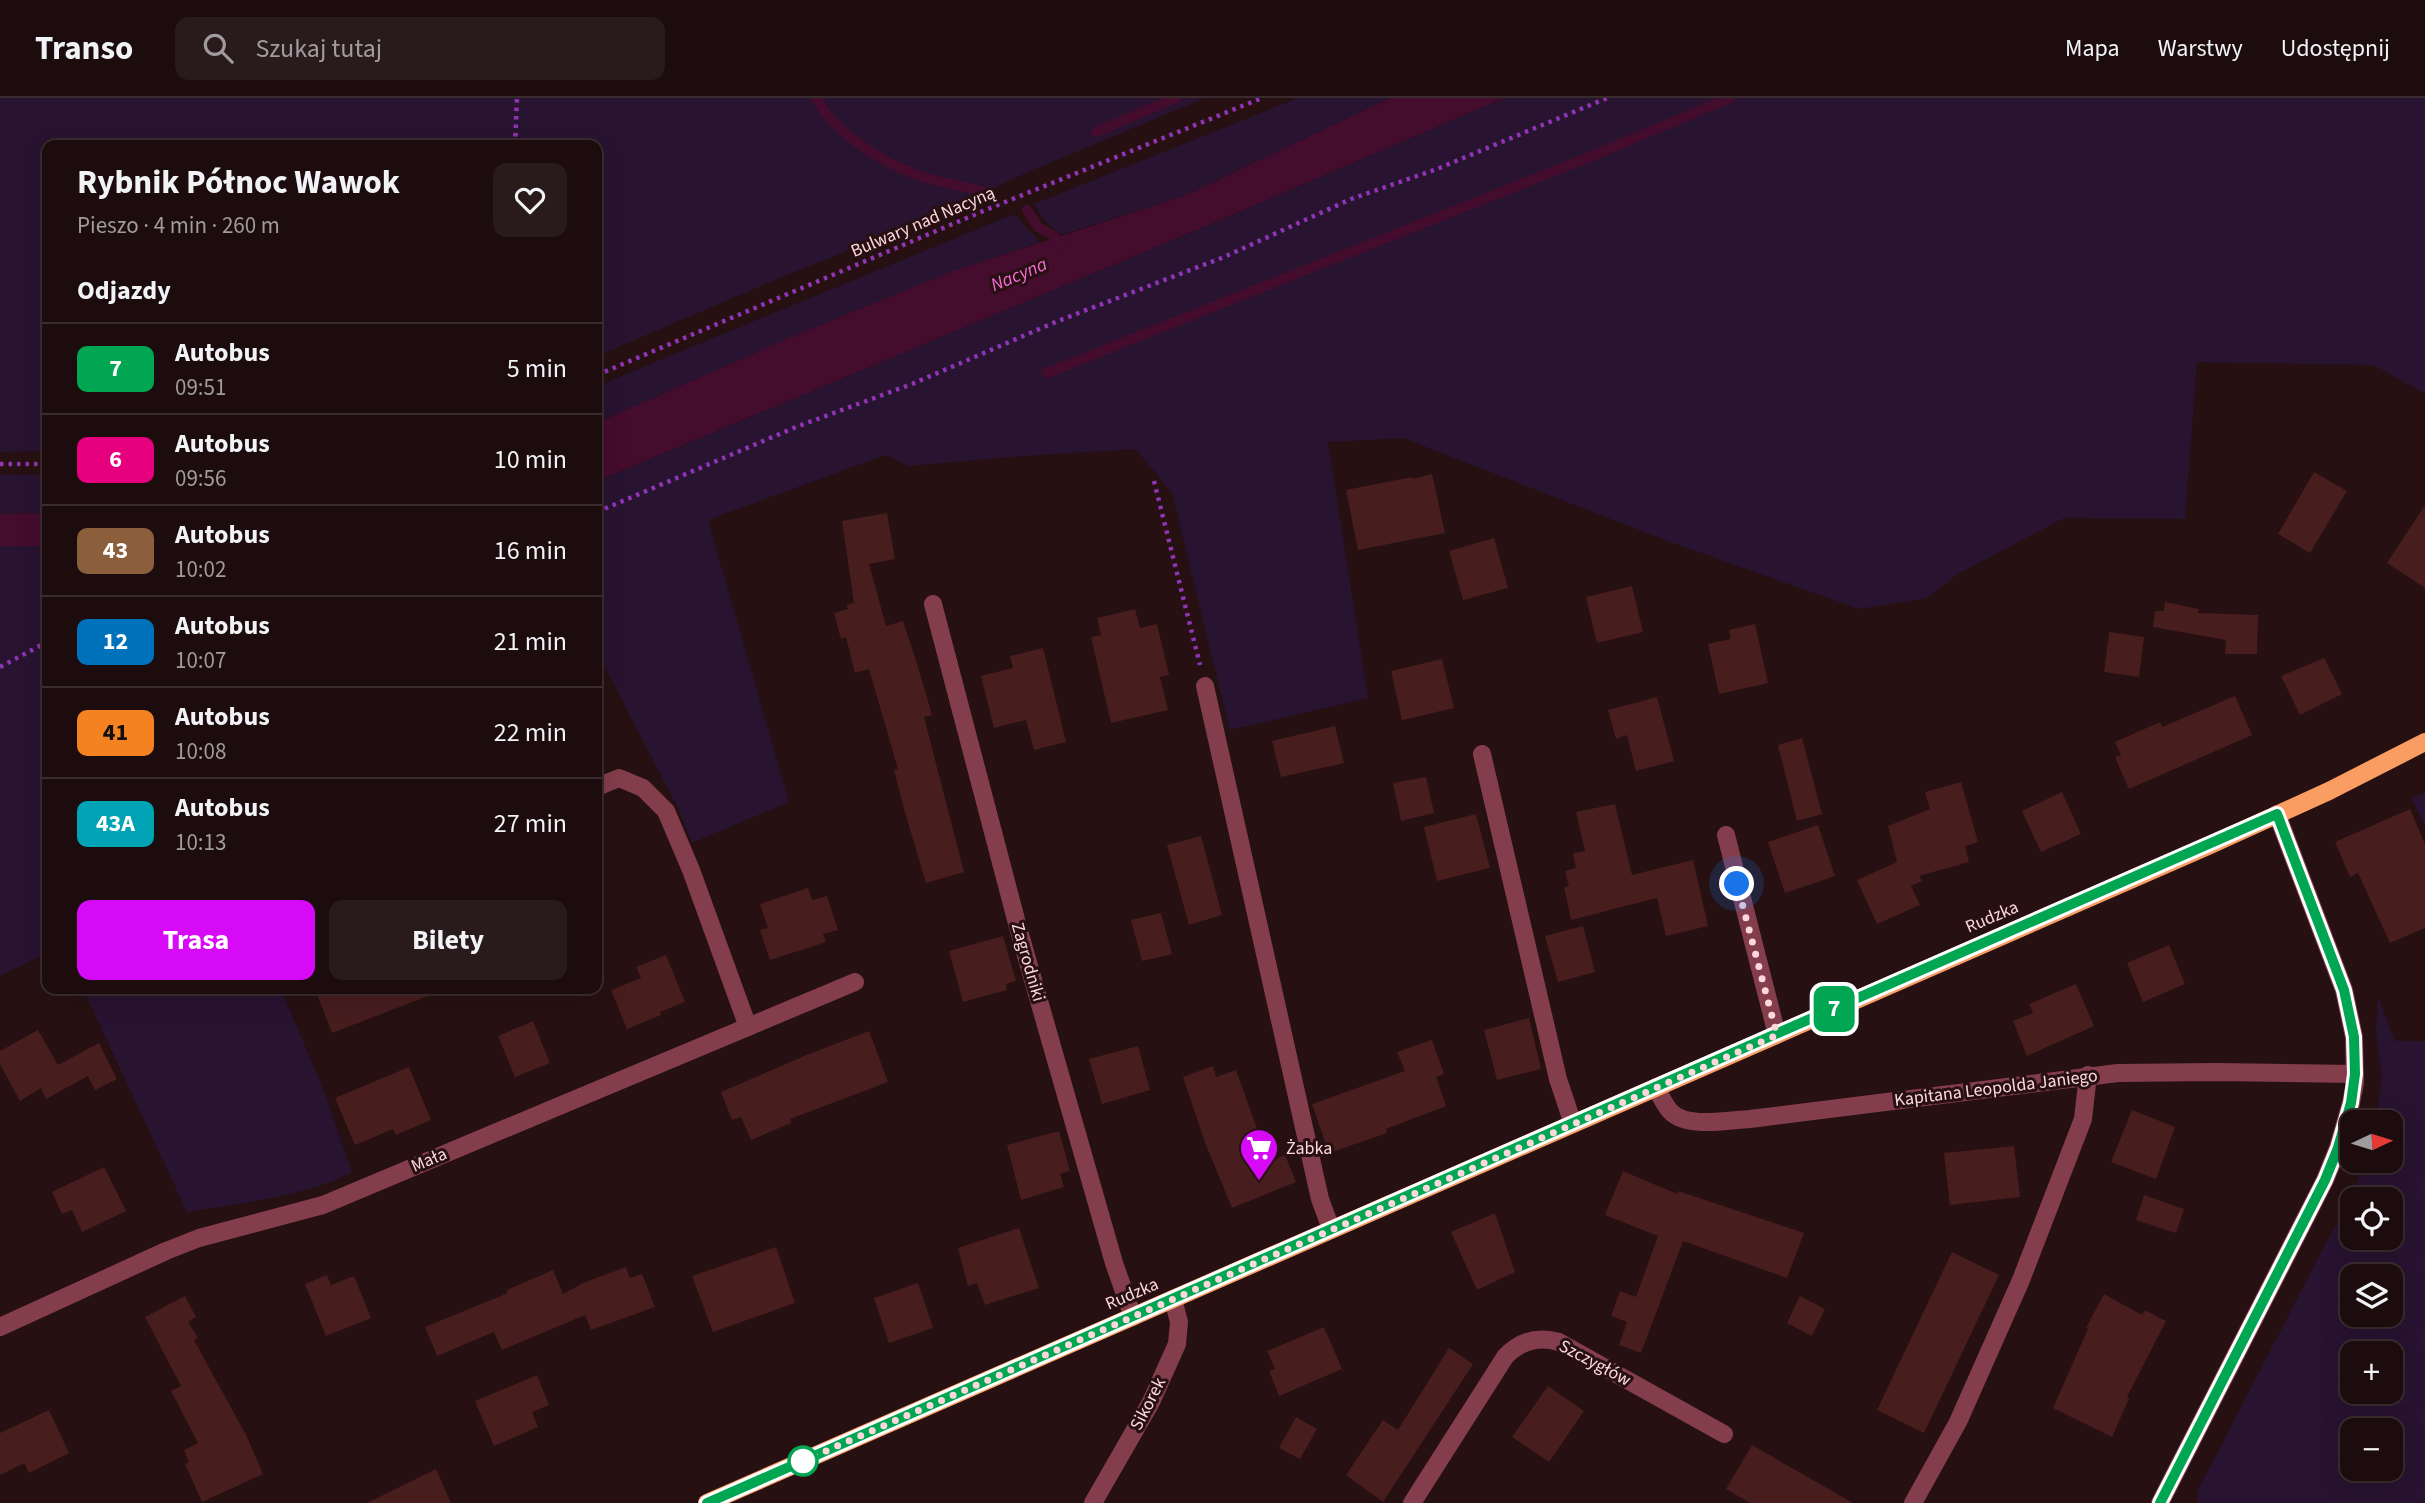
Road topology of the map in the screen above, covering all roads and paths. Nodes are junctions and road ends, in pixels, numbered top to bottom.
1 (517, 98) edge
2 (1262, 98) edge
3 (1607, 98) edge
4 (515, 140) edge
5 (602, 373) edge
6 (0, 464) edge
7 (42, 464) edge
8 (1154, 481) dead end
9 (602, 510) edge
10 (933, 604) dead end
11 (42, 645) edge
12 (0, 667) edge
13 (1205, 686) joint
14 (2425, 742) edge
15 (1482, 754) dead end
16 (602, 785) edge
17 (2277, 814) junction
18 (1726, 835) dead end
19 (855, 982) dead end
20 (748, 1027) junction
21 (1777, 1035) junction
22 (2355, 1074) junction
23 (2088, 1075) junction
24 (1656, 1087) junction
25 (1573, 1124) junction
26 (1331, 1229) junction
27 (1173, 1299) junction
28 (1133, 1317) junction
29 (0, 1327) edge
30 (1724, 1434) dead end
31 (707, 1503) edge
32 (1093, 1503) edge
33 (1412, 1503) edge
34 (1913, 1503) edge
35 (2160, 1503) edge

1 - 4 path
2 - 5 path, Bulwary nad Nacyną
3 - 9 path
6 - 7 path
8 - 13 path
10 - 28 street, Zagrodniki
11 - 12 path
13 - 26 street
14 - 17 main road, Rudzka
15 - 25 street
16 - 20 street
17 - 21 main road, Rudzka
17 - 22 street
18 - 21 street
19 - 20 street, Mała
20 - 29 street, Mała
21 - 24 main road, Rudzka
22 - 23 street, Kapitana Leopolda Janiego
22 - 35 street
23 - 24 street, Kapitana Leopolda Janiego
23 - 34 street
24 - 25 main road, Rudzka
25 - 26 main road, Rudzka
26 - 27 main road, Rudzka
27 - 28 main road, Rudzka
27 - 32 street, Sikorek
28 - 31 main road, Rudzka
30 - 33 street, Szczygłów

